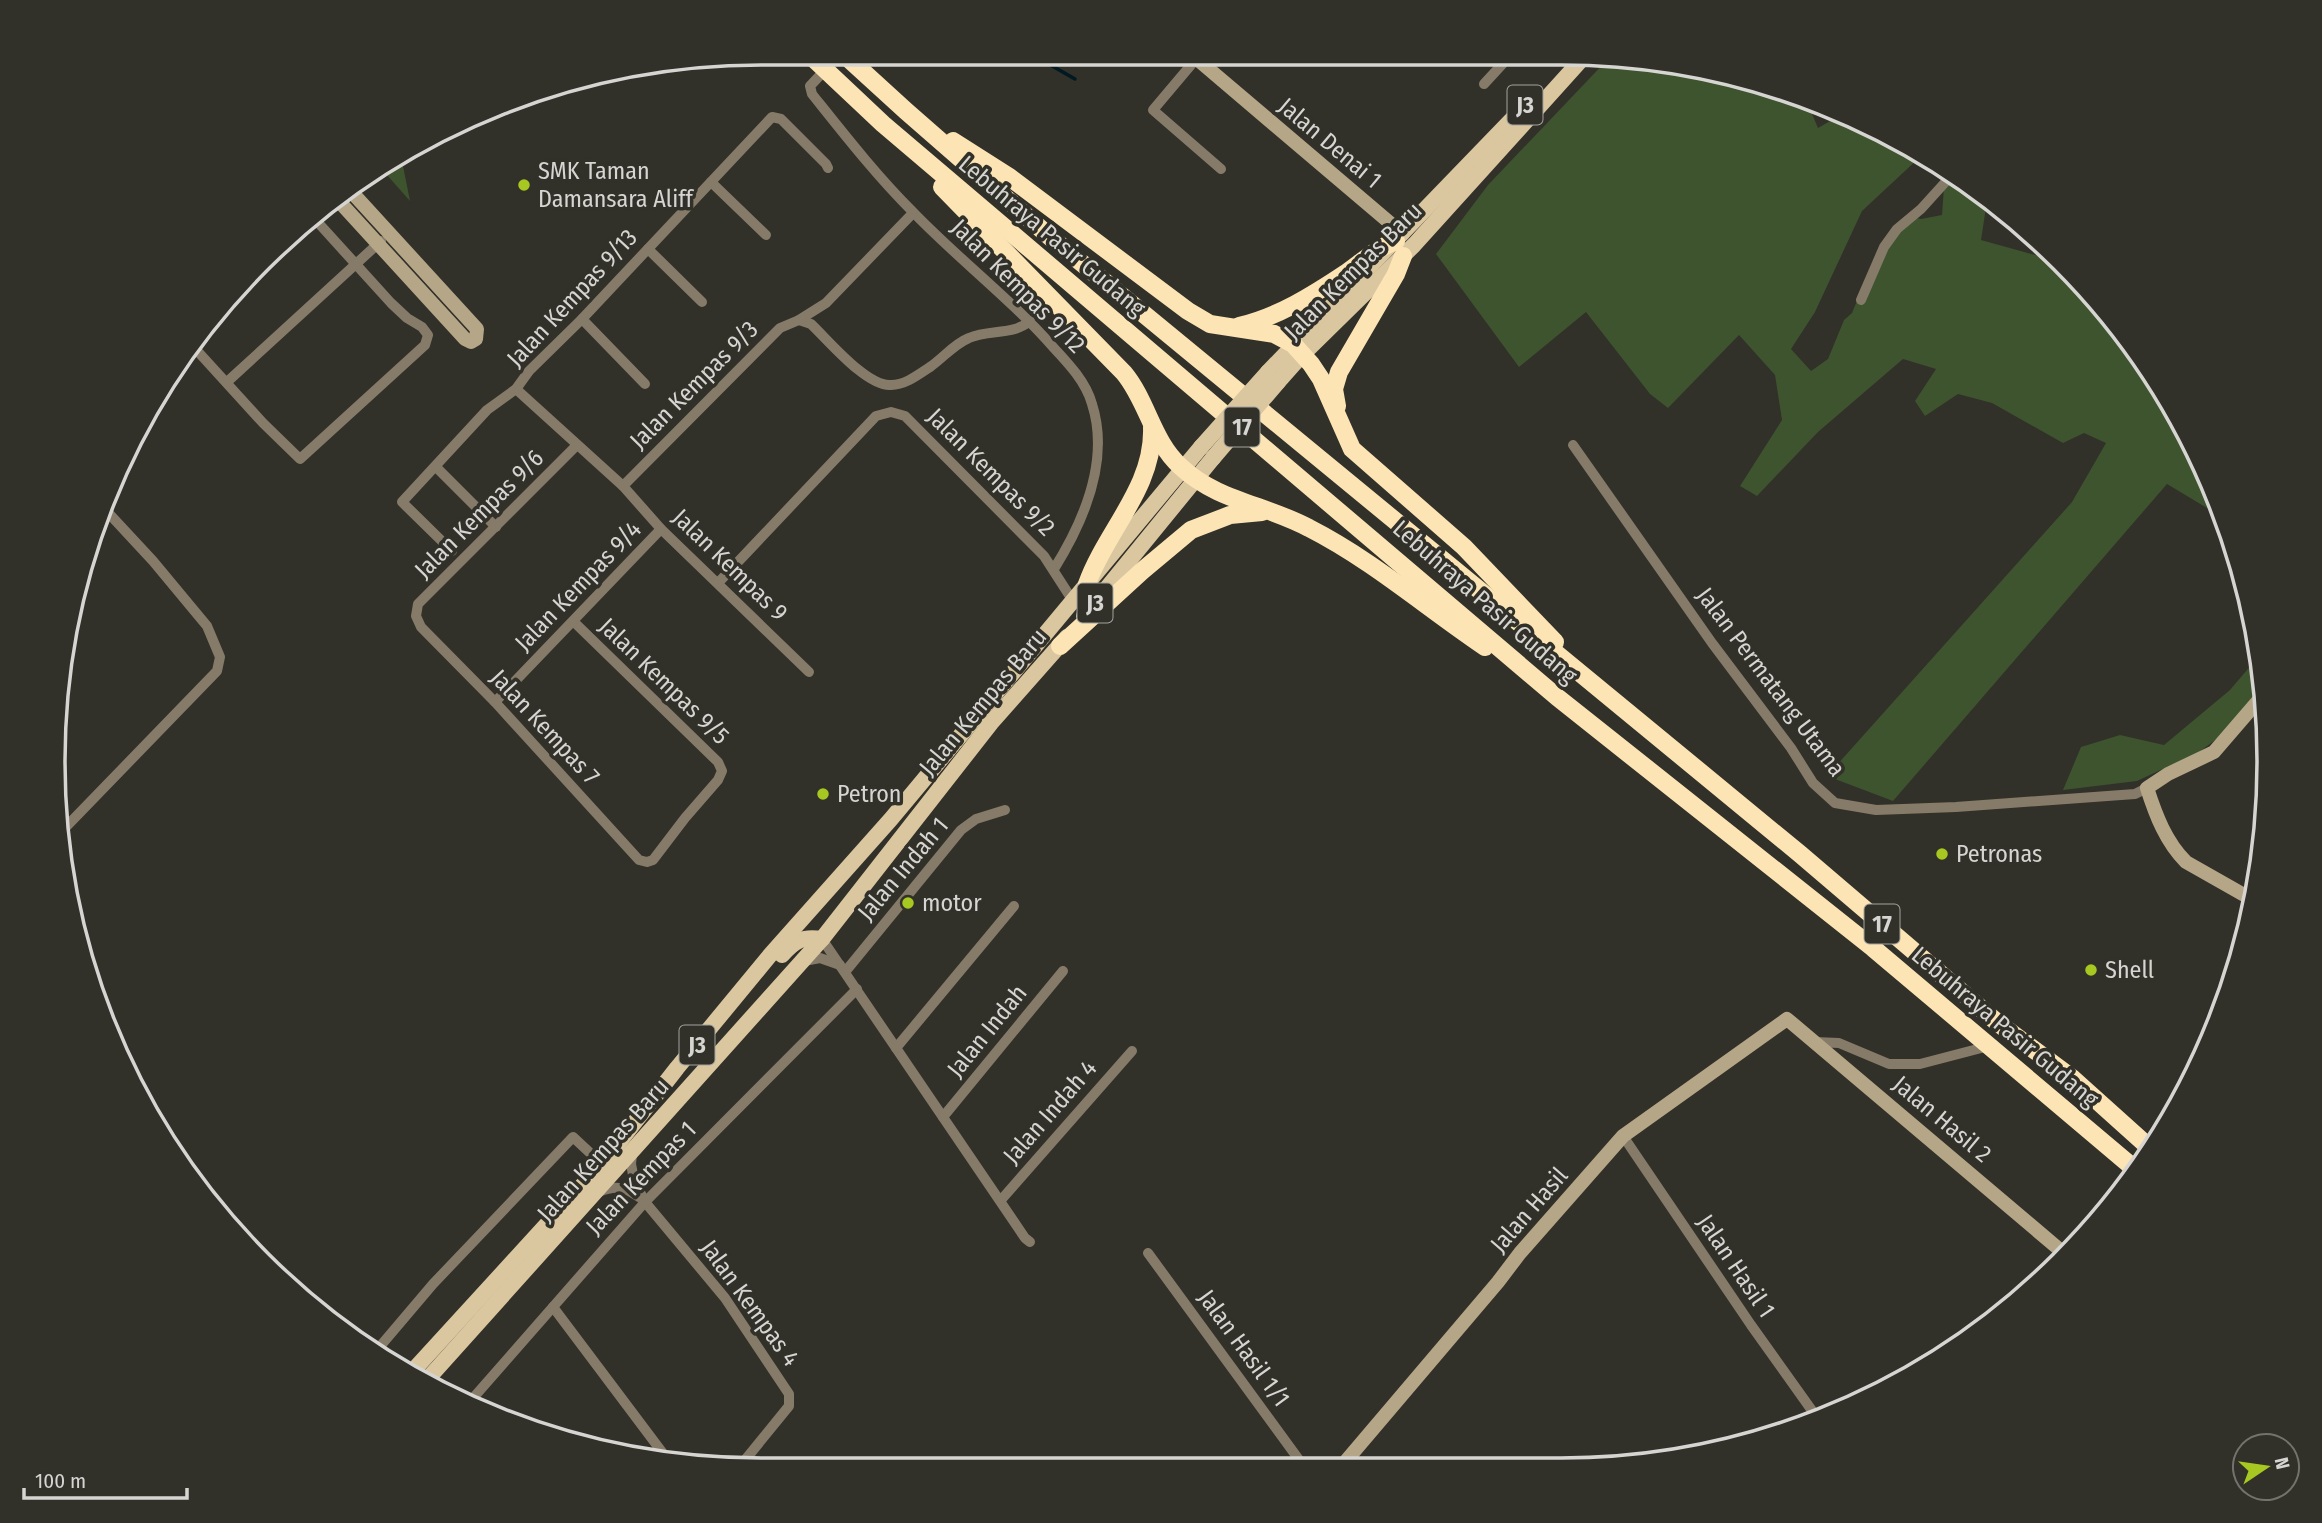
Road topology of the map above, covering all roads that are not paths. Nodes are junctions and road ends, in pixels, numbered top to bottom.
1 (819, 65) edge
2 (820, 65) edge
3 (856, 65) edge
4 (1191, 65) edge
5 (1203, 65) edge
6 (1501, 65) edge
7 (1564, 65) edge
8 (1576, 65) edge
9 (1483, 84) dead end
10 (906, 111) junction
11 (883, 124) junction
12 (828, 169) dead end
13 (1221, 169) dead end
14 (1946, 181) edge
15 (711, 182) junction
16 (355, 196) edge
17 (343, 205) edge
18 (913, 213) junction
19 (319, 224) edge
20 (389, 233) junction
21 (766, 235) dead end
22 (378, 243) junction
23 (1401, 244) junction
24 (648, 249) junction
25 (355, 265) junction
26 (1861, 300) dead end
27 (702, 302) dead end
28 (582, 319) junction
29 (799, 320) junction
30 (1030, 321) junction
31 (1228, 328) junction
32 (1298, 349) junction
33 (198, 352) edge
34 (227, 382) junction
35 (645, 384) dead end
36 (516, 389) junction
37 (1339, 423) junction
38 (1152, 426) junction
39 (577, 445) junction
40 (1573, 445) dead end
41 (436, 467) junction
42 (1188, 474) junction
43 (624, 486) junction
44 (1276, 512) junction
45 (110, 515) edge
46 (496, 527) junction
47 (662, 529) junction
48 (452, 551) dead end
49 (1054, 569) junction
50 (718, 583) junction
51 (1087, 584) junction
52 (1073, 601) junction
53 (416, 616) joint
54 (574, 622) junction
55 (1060, 646) junction
56 (809, 672) dead end
57 (1557, 697) junction
58 (1612, 701) junction
59 (495, 702) junction
60 (2255, 705) edge
61 (2147, 788) junction
62 (1004, 810) dead end
63 (68, 825) edge
64 (647, 862) joint
65 (2244, 895) edge
66 (1014, 906) dead end
67 (822, 939) junction
68 (801, 962) junction
69 (843, 969) junction
70 (1063, 971) dead end
71 (856, 989) junction
72 (737, 997) junction
73 (1787, 1019) joint
74 (1815, 1042) junction
75 (1989, 1046) junction
76 (897, 1048) junction
77 (1132, 1051) dead end
78 (943, 1117) junction
79 (1623, 1136) junction
80 (2144, 1143) edge
81 (632, 1153) junction
82 (602, 1164) junction
83 (2129, 1164) edge
84 (593, 1195) junction
85 (1001, 1200) junction
86 (645, 1202) junction
87 (1030, 1241) dead end
88 (2058, 1248) edge
89 (1148, 1254) dead end
90 (553, 1307) junction
91 (381, 1345) edge
92 (417, 1367) edge
93 (432, 1375) edge
94 (475, 1396) edge
95 (1812, 1411) edge
96 (661, 1450) edge
97 (747, 1458) edge
98 (1298, 1458) edge
99 (1348, 1458) edge

1 - 18 street, Jalan Kempas 9/12
2 - 11 highway, Lebuhraya Pasir Gudang / 17
3 - 10 highway, Lebuhraya Pasir Gudang / 17
4 - 13 street
5 - 23 street, Jalan Denai 1
6 - 9 street
7 - 23 main road, Jalan Kempas Baru / J3
8 - 23 main road, Jalan Kempas Baru / J3
10 - 31 highway
10 - 58 highway, Lebuhraya Pasir Gudang / 17
11 - 38 highway
11 - 57 highway, Lebuhraya Pasir Gudang / 17
12 - 15 street, Jalan Kempas 9/13
14 - 26 street
15 - 21 street
15 - 24 street, Jalan Kempas 9/13
16 - 20 street
17 - 22 street
18 - 29 street, Jalan Kempas 9/3
18 - 30 street, Jalan Kempas 9/12
19 - 25 street
20 - 22 street
20 - 22 street
22 - 25 street
23 - 31 highway
23 - 32 main road, Jalan Kempas Baru / J3
23 - 37 highway
24 - 27 street
24 - 28 street, Jalan Kempas 9/13
25 - 34 street
25 - 34 street
28 - 35 street
28 - 36 street, Jalan Kempas 9/13
29 - 30 street
29 - 43 street, Jalan Kempas 9/3
30 - 49 street, Jalan Kempas 9/12
31 - 32 highway
32 - 37 highway
32 - 42 main road, Jalan Kempas Baru / J3, bridge
33 - 34 street
36 - 39 street, Jalan Kempas 9
36 - 41 street, Jalan Kempas 9/13
37 - 58 highway
38 - 42 highway
38 - 51 highway
39 - 43 street, Jalan Kempas 9
39 - 46 street, Jalan Kempas 9/6
40 - 61 street, Jalan Permatang Utama
41 - 46 street
41 - 48 street, Jalan Kempas 9/13
42 - 44 highway
42 - 51 main road, Jalan Kempas Baru / J3
42 - 55 main road, Jalan Kempas Baru / J3
43 - 47 street, Jalan Kempas 9
44 - 55 highway
44 - 57 highway
45 - 63 street
46 - 53 street, Jalan Kempas 9/6
47 - 50 street, Jalan Kempas 9
47 - 54 street, Jalan Kempas 9/4
49 - 50 street, Jalan Kempas 9/2
49 - 52 street, Jalan Kempas 9/2
50 - 56 street, Jalan Kempas 9
51 - 52 main road, Jalan Kempas Baru / J3
52 - 72 main road, Jalan Kempas Baru / J3
53 - 59 street, Jalan Kempas 7
54 - 59 street, Jalan Kempas 9/4
54 - 64 street, Jalan Kempas 9/5
55 - 67 main road, Jalan Kempas Baru / J3
57 - 75 highway, Lebuhraya Pasir Gudang / 17
58 - 80 highway, Lebuhraya Pasir Gudang / 17
59 - 64 street, Jalan Kempas 7
60 - 61 street, Jalan Permatang Utama
61 - 65 street
62 - 69 street, Jalan Indah 1
66 - 76 street
67 - 68 main road, Jalan Kempas Baru / J3
67 - 69 street, Jalan Indah
67 - 72 main road
68 - 69 street
68 - 81 main road, Jalan Kempas Baru / J3
69 - 71 street, Jalan Indah
70 - 78 street, Jalan Indah
71 - 76 street, Jalan Indah
71 - 86 street, Jalan Kempas 1
72 - 82 main road, Jalan Kempas Baru / J3
73 - 74 street, Jalan Hasil 2
73 - 79 street, Jalan Hasil
74 - 75 street
74 - 88 street, Jalan Hasil 2
75 - 83 highway, Lebuhraya Pasir Gudang / 17
76 - 78 street, Jalan Indah
77 - 85 street, Jalan Indah 4
78 - 85 street, Jalan Indah
79 - 95 street, Jalan Hasil 1
79 - 99 street, Jalan Hasil
81 - 84 main road, Jalan Kempas Baru / J3
81 - 86 street
82 - 91 street
82 - 92 main road, Jalan Kempas Baru / J3
84 - 86 street
84 - 93 main road, Jalan Kempas Baru / J3
85 - 87 street, Jalan Indah
86 - 90 street, Jalan Kempas 1
86 - 97 street, Jalan Kempas 4
89 - 98 street, Jalan Hasil 1/1
90 - 94 street, Jalan Kempas 1
90 - 96 street

